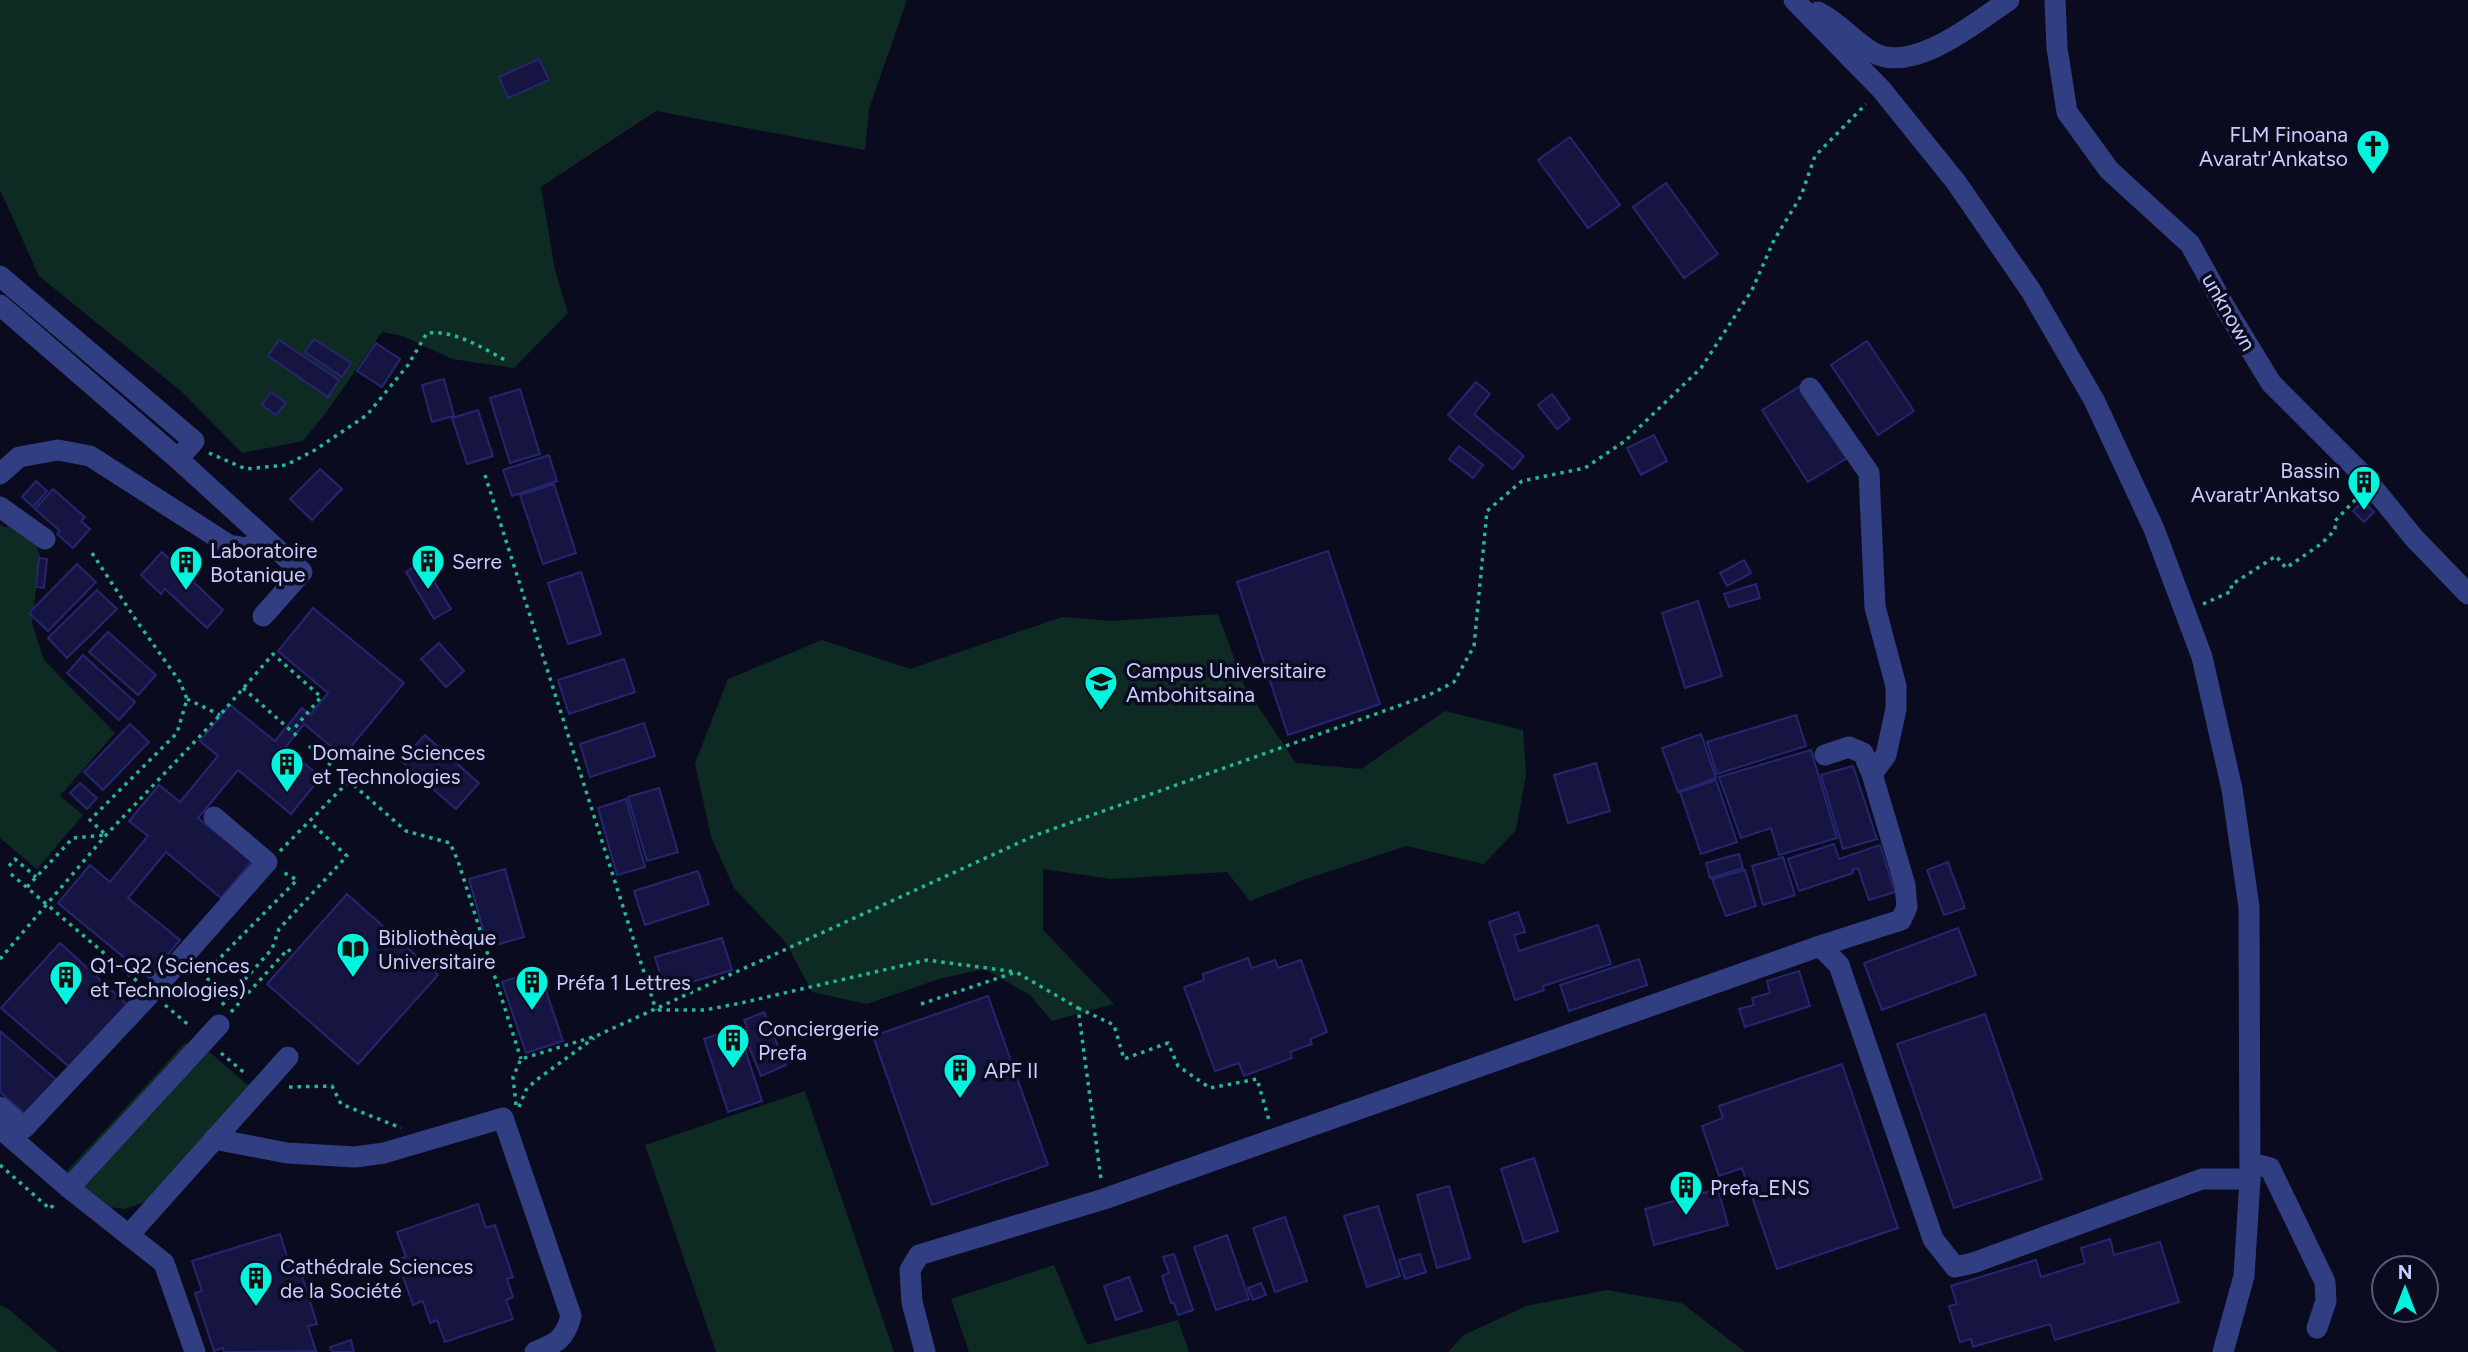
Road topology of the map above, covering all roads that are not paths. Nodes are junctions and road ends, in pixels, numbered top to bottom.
1 (2009, 0) edge
2 (2055, 0) edge
3 (0, 276) edge
4 (0, 305) edge
5 (1810, 388) dead end
6 (178, 459) junction
7 (0, 474) edge
8 (0, 508) edge
9 (265, 538) junction
10 (45, 539) dead end
11 (2468, 594) edge
12 (263, 616) dead end
13 (1825, 755) dead end
14 (1872, 774) junction
15 (214, 817) dead end
16 (1820, 946) junction
17 (220, 1015) road end
18 (288, 1058) dead end
19 (0, 1107) edge
20 (0, 1128) edge
21 (214, 1139) junction
22 (2250, 1171) junction
23 (69, 1188) junction
24 (129, 1235) junction
25 (2317, 1328) dead end
26 (195, 1352) edge
27 (535, 1352) edge
28 (925, 1352) edge
29 (2223, 1352) edge

1 - 22 street
2 - 11 street, unknown
3 - 6 street
4 - 6 street
5 - 14 street
6 - 9 street
7 - 9 street
8 - 10 street
9 - 12 street
13 - 14 street
14 - 16 street
15 - 19 street
16 - 22 street
16 - 28 street
17 - 23 street
18 - 21 street
20 - 23 street
21 - 24 street
21 - 27 street
22 - 25 street
22 - 29 street
23 - 24 street
24 - 26 street

